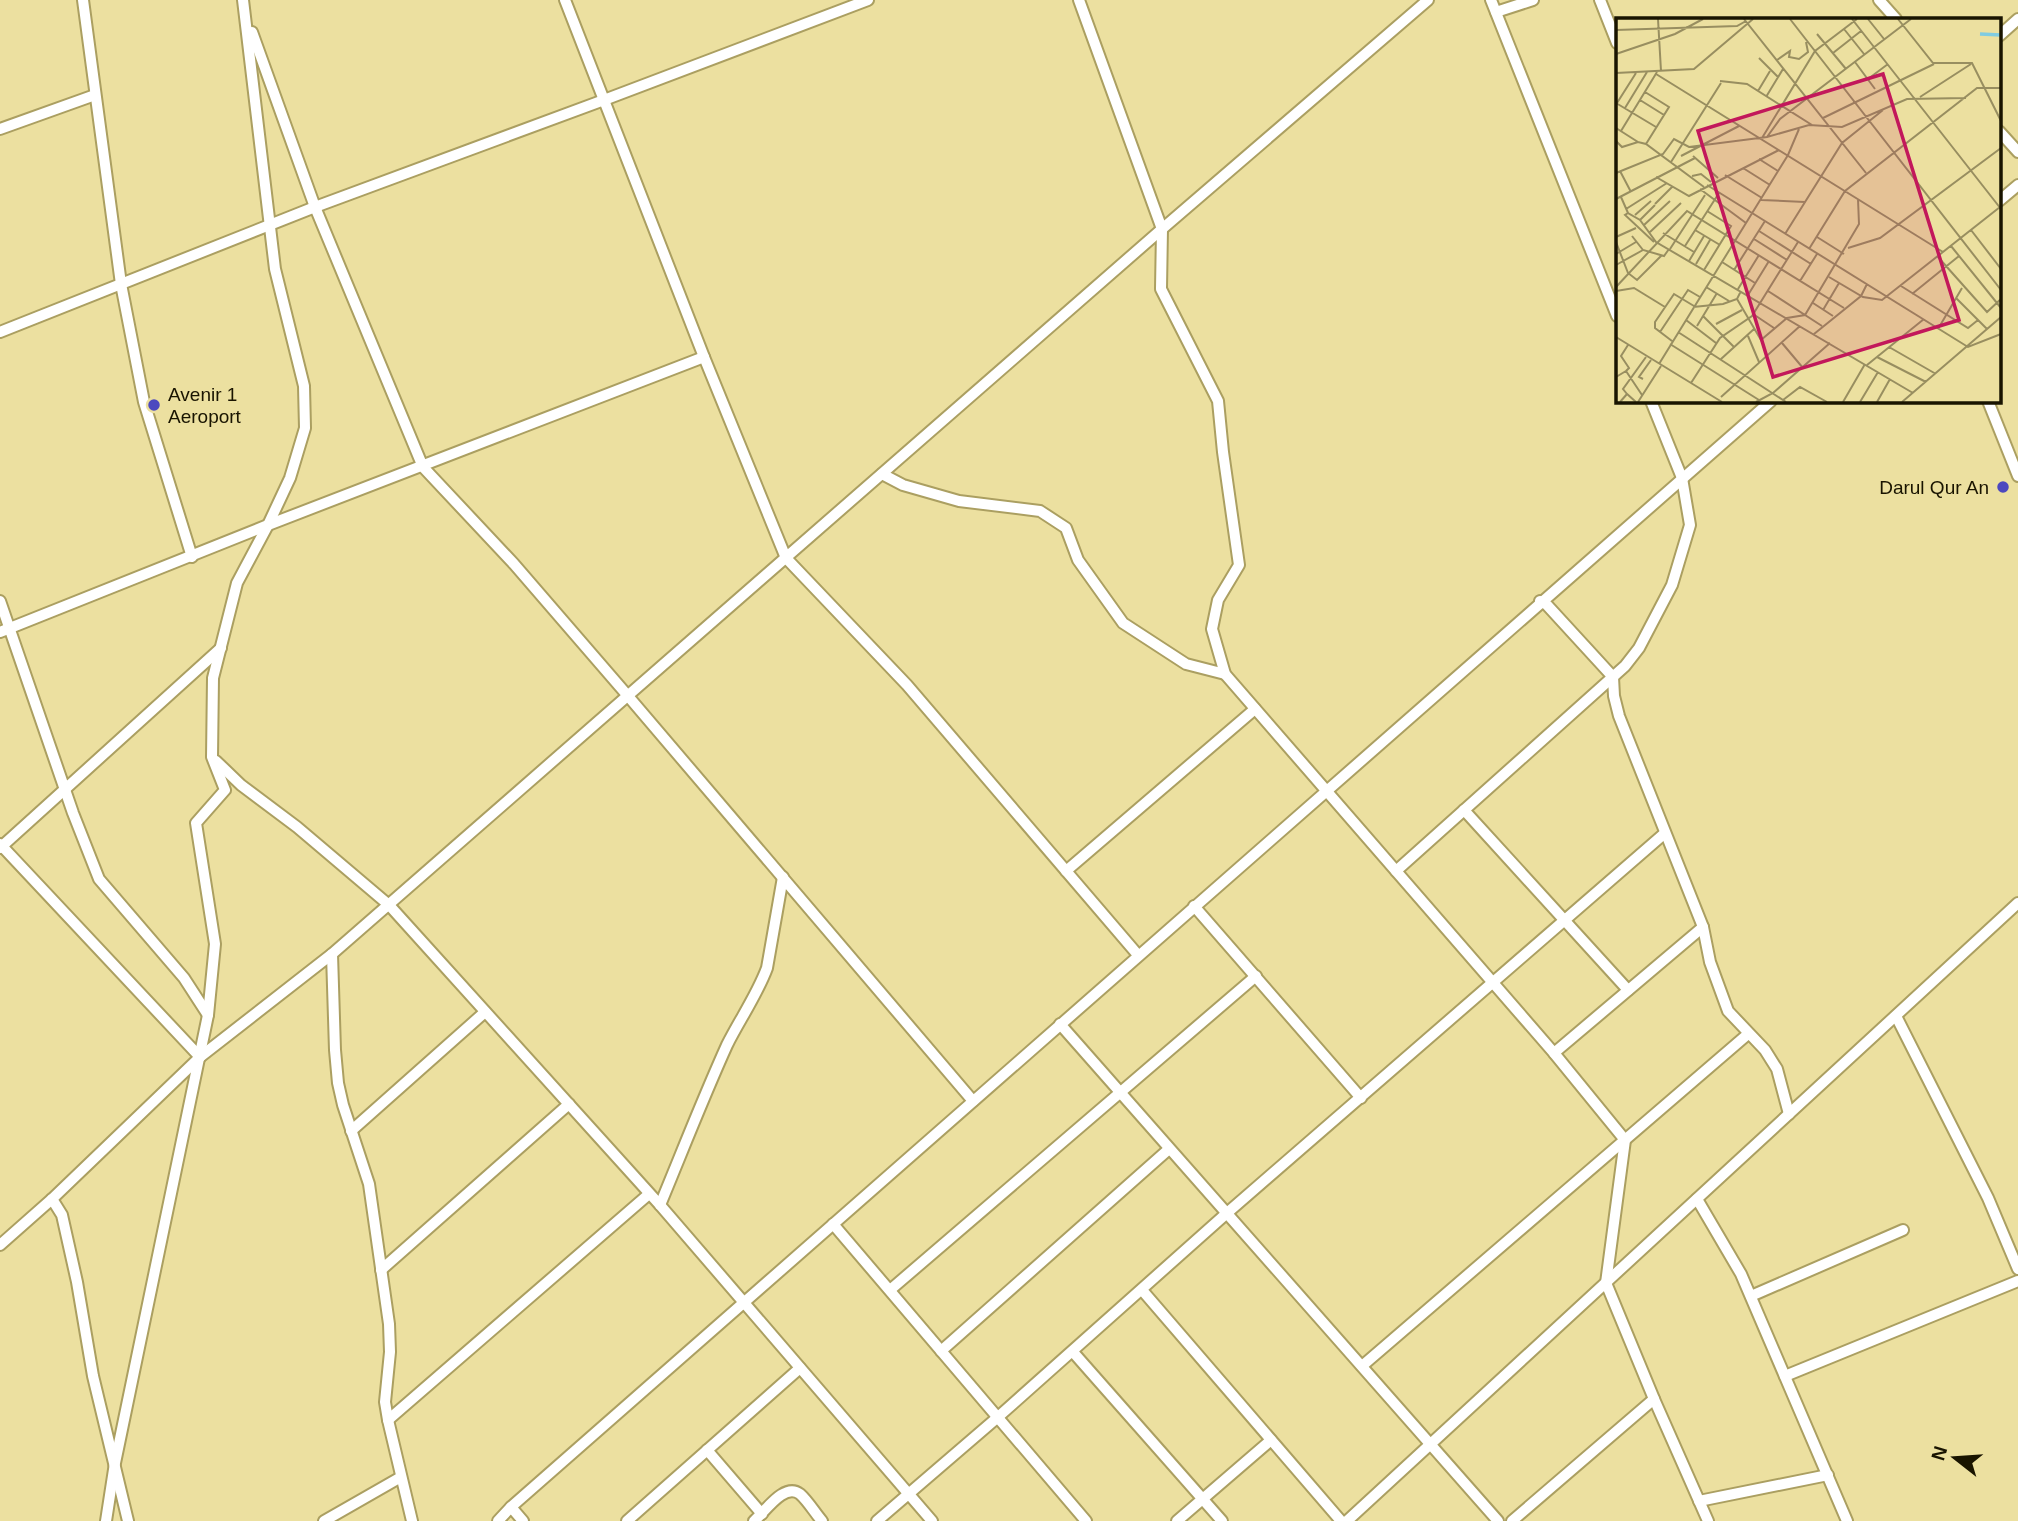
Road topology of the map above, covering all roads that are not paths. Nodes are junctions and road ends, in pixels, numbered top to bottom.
1 (83, 0) edge
2 (242, 0) edge
3 (565, 0) edge
4 (868, 0) edge
5 (1079, 0) edge
6 (1428, 0) edge
7 (1491, 0) edge
8 (1533, 0) edge
9 (1600, 0) edge
10 (1879, 0) edge
11 (1496, 12) junction
12 (245, 13) junction
13 (1895, 18) edge
14 (2018, 19) edge
15 (2000, 35) edge
16 (1616, 40) edge
17 (95, 95) junction
18 (604, 100) junction
19 (0, 114) edge
20 (2, 128) edge
21 (2000, 132) edge
22 (2018, 152) edge
23 (2018, 185) edge
24 (2000, 200) edge
25 (315, 206) junction
26 (271, 224) junction
27 (1162, 229) junction
28 (121, 284) junction
29 (1616, 313) edge
30 (0, 332) edge
31 (704, 357) junction
32 (1651, 402) edge
33 (1769, 402) edge
34 (1988, 402) edge
35 (423, 467) junction
36 (882, 474) junction
37 (2018, 476) edge
38 (1682, 478) junction
39 (268, 525) junction
40 (192, 557) junction
41 (786, 558) junction
42 (0, 601) edge
43 (1540, 601) junction
44 (5, 630) edge
45 (220, 648) junction
46 (1225, 674) junction
47 (1613, 677) junction
48 (628, 696) junction
49 (1255, 709) junction
50 (212, 757) junction
51 (65, 789) junction
52 (1326, 790) junction
53 (1464, 810) junction
54 (1665, 833) junction
55 (1, 846) edge
56 (1066, 871) junction
57 (1396, 871) junction
58 (783, 877) junction
59 (2018, 904) edge
60 (389, 905) junction
61 (1194, 905) junction
62 (1564, 920) junction
63 (1703, 927) junction
64 (332, 954) junction
65 (1138, 955) junction
66 (1256, 976) junction
67 (1493, 982) junction
68 (1628, 990) junction
69 (485, 1012) junction
70 (208, 1015) junction
71 (1896, 1016) junction
72 (1060, 1024) junction
73 (1748, 1034) junction
74 (1555, 1053) junction
75 (200, 1057) junction
76 (1120, 1093) junction
77 (1361, 1098) junction
78 (973, 1101) junction
79 (569, 1104) junction
80 (1789, 1114) junction
81 (351, 1131) junction
82 (1625, 1140) junction
83 (1169, 1149) junction
84 (649, 1194) junction
85 (52, 1199) junction
86 (1697, 1199) junction
87 (660, 1205) junction
88 (1227, 1213) junction
89 (833, 1223) junction
90 (1903, 1230) dead end
91 (0, 1245) edge
92 (2018, 1269) edge
93 (381, 1270) junction
94 (2018, 1281) edge
95 (1606, 1283) junction
96 (890, 1290) junction
97 (1142, 1290) junction
98 (1751, 1296) junction
99 (743, 1303) junction
100 (941, 1351) junction
101 (1073, 1352) junction
102 (1362, 1366) junction
103 (800, 1368) junction
104 (1785, 1376) junction
105 (1654, 1399) junction
106 (998, 1417) junction
107 (388, 1420) junction
108 (1271, 1440) junction
109 (1432, 1444) junction
110 (707, 1450) junction
111 (115, 1463) junction
112 (1828, 1475) junction
113 (401, 1477) junction
114 (908, 1495) junction
115 (1202, 1499) junction
116 (1699, 1501) junction
117 (511, 1507) junction
118 (757, 1518) edge
119 (106, 1521) edge
120 (128, 1521) edge
121 (324, 1521) edge
122 (412, 1521) edge
123 (498, 1521) edge
124 (523, 1521) edge
125 (627, 1521) edge
126 (822, 1521) edge
127 (877, 1521) edge
128 (932, 1521) edge
129 (1086, 1521) edge
130 (1177, 1521) edge
131 (1222, 1521) edge
132 (1341, 1521) edge
133 (1348, 1521) edge
134 (1498, 1521) edge
135 (1512, 1521) edge
136 (1709, 1521) edge
137 (1847, 1521) edge

1 - 17 street
2 - 12 street
3 - 18 street
4 - 18 street
5 - 27 street
6 - 27 street
7 - 11 street
8 - 11 street
9 - 16 street
10 - 13 street
11 - 29 street
12 - 25 street
12 - 26 street
14 - 15 street
17 - 20 street
17 - 28 street
18 - 25 street
18 - 31 street
19 - 20 street
21 - 22 street
23 - 24 street
25 - 26 street
25 - 35 street
26 - 28 street
26 - 39 street
27 - 36 street
27 - 46 street
28 - 30 street
28 - 40 street
31 - 35 street
31 - 41 street
32 - 38 street
33 - 38 street
34 - 37 street
35 - 39 street
35 - 48 street
36 - 41 street
36 - 46 street
38 - 43 street
38 - 47 street
39 - 40 street
39 - 45 street
40 - 44 street
41 - 48 street
41 - 56 street
42 - 44 street
43 - 47 street
43 - 52 street
44 - 51 street
45 - 50 street
45 - 51 street
46 - 49 street
47 - 53 street
47 - 54 street
48 - 58 street
48 - 60 street
49 - 52 street
49 - 56 street
50 - 60 street
50 - 70 street
51 - 55 street
51 - 70 street
52 - 57 street
52 - 61 street
53 - 57 street
53 - 62 street
54 - 62 street
54 - 63 street
55 - 75 street
56 - 65 street
57 - 67 street
58 - 78 street
58 - 87 street
59 - 71 street
60 - 64 street
60 - 69 street
61 - 65 street
61 - 66 street
62 - 67 street
62 - 68 street
63 - 68 street
63 - 73 street
64 - 75 street
64 - 81 street
65 - 72 street
66 - 76 street
66 - 77 street
67 - 74 street
67 - 77 street
68 - 74 street
69 - 79 street
69 - 81 street
70 - 75 street
71 - 80 street
71 - 92 street
72 - 76 street
72 - 78 street
73 - 80 street
73 - 82 street
74 - 82 street
75 - 85 street
75 - 111 street
76 - 83 street
76 - 96 street
77 - 88 street
78 - 89 street
79 - 84 street
79 - 93 street
80 - 86 street
81 - 93 street
82 - 95 street
82 - 102 street
83 - 88 street
83 - 100 street
84 - 87 street
84 - 107 street
85 - 91 street
85 - 111 street
86 - 95 street
86 - 98 street
87 - 99 street
88 - 97 street
88 - 102 street
89 - 96 street
89 - 99 street
90 - 98 street
93 - 107 street
94 - 104 street
95 - 105 street
95 - 109 street
96 - 100 street
97 - 101 street
97 - 108 street
98 - 104 street
99 - 103 street
99 - 117 street
100 - 106 street
101 - 106 street
101 - 115 street
102 - 109 street
103 - 110 street
103 - 114 street
104 - 112 street
105 - 116 street
105 - 135 street
106 - 114 street
106 - 129 street
107 - 113 street
108 - 115 street
108 - 132 street
109 - 133 street
109 - 134 street
110 - 118 street
110 - 125 street
111 - 119 street
111 - 120 street
112 - 116 street
112 - 137 street
113 - 121 street
113 - 122 street
114 - 127 street
114 - 128 street
115 - 130 street
115 - 131 street
116 - 136 street
117 - 123 street
117 - 124 street
118 - 126 street

